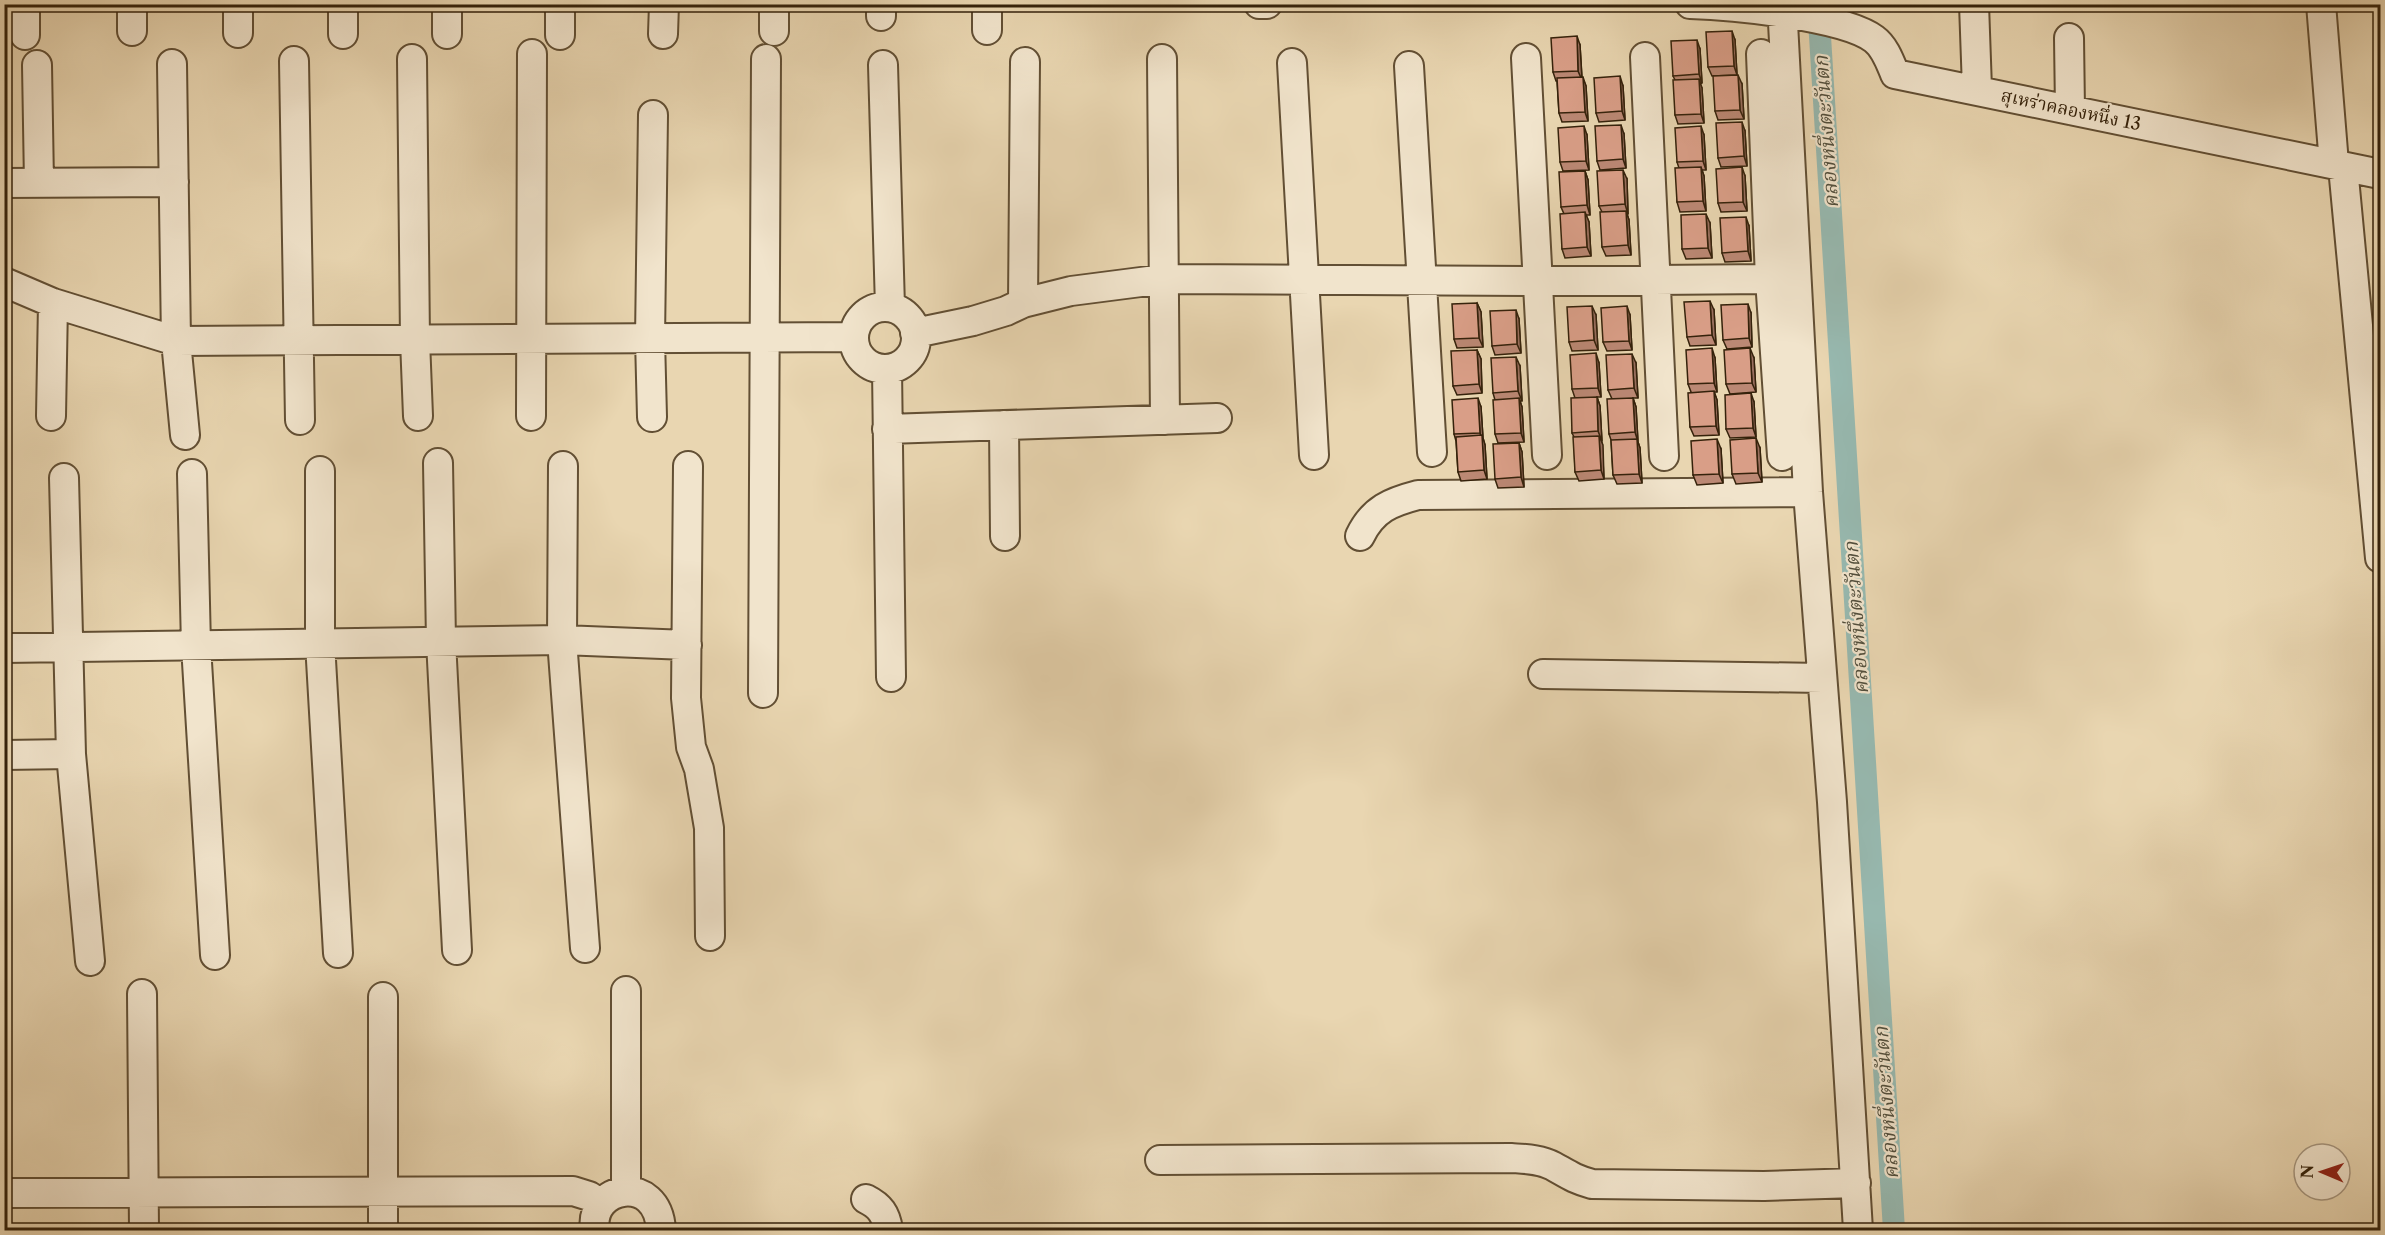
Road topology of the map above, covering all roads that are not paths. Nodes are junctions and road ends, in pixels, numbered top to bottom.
1 (25, 4) edge
2 (238, 4) edge
3 (343, 4) edge
4 (447, 4) edge
5 (560, 4) edge
6 (664, 4) edge
7 (1259, 4) edge
8 (1267, 4) edge
9 (1690, 4) edge
10 (1974, 4) edge
11 (2321, 4) edge
12 (1785, 11) edge
13 (238, 33) dead end
14 (343, 34) dead end
15 (447, 34) dead end
16 (663, 34) dead end
17 (25, 35) dead end
18 (560, 35) dead end
19 (2069, 38) dead end
20 (532, 54) dead end
21 (1761, 54) dead end
22 (1645, 57) dead end
23 (1526, 58) dead end
24 (412, 59) dead end
25 (766, 59) dead end
26 (1162, 59) dead end
27 (294, 61) dead end
28 (1025, 62) dead end
29 (1292, 63) dead end
30 (172, 64) dead end
31 (37, 65) dead end
32 (884, 65) dead end
33 (1409, 66) dead end
34 (1977, 89) junction
35 (2070, 110) junction
36 (653, 115) dead end
37 (2338, 166) junction
38 (2380, 174) edge
39 (174, 182) junction
40 (4, 183) edge
41 (39, 183) junction
42 (1164, 279) junction
43 (1655, 279) junction
44 (1770, 279) junction
45 (1303, 280) junction
46 (1420, 280) junction
47 (1537, 281) junction
48 (4, 282) edge
49 (53, 303) junction
50 (1023, 303) junction
51 (890, 307) junction
52 (915, 333) junction
53 (854, 337) junction
54 (766, 338) junction
55 (533, 339) junction
56 (650, 339) junction
57 (415, 340) junction
58 (176, 341) junction
59 (298, 341) junction
60 (887, 369) junction
61 (51, 416) dead end
62 (418, 416) dead end
63 (531, 417) dead end
64 (652, 417) dead end
65 (1217, 418) dead end
66 (300, 420) dead end
67 (1165, 420) junction
68 (1004, 425) junction
69 (887, 429) junction
70 (185, 435) dead end
71 (1432, 452) dead end
72 (1314, 455) dead end
73 (1547, 455) dead end
74 (1664, 456) dead end
75 (1782, 456) dead end
76 (438, 463) dead end
77 (563, 466) dead end
78 (688, 466) dead end
79 (320, 471) dead end
80 (192, 474) dead end
81 (64, 478) dead end
82 (1808, 492) junction
83 (1005, 536) dead end
84 (1360, 536) dead end
85 (2380, 558) edge
86 (562, 640) junction
87 (441, 641) junction
88 (320, 642) junction
89 (687, 645) junction
90 (68, 646) junction
91 (196, 646) junction
92 (4, 648) edge
93 (1543, 674) dead end
94 (891, 677) dead end
95 (1822, 678) junction
96 (763, 693) dead end
97 (71, 754) junction
98 (4, 755) edge
99 (710, 936) dead end
100 (585, 948) dead end
101 (457, 950) dead end
102 (338, 953) dead end
103 (215, 955) dead end
104 (90, 961) dead end
105 (626, 991) dead end
106 (142, 994) dead end
107 (383, 997) dead end
108 (1160, 1160) dead end
109 (1856, 1183) junction
110 (383, 1190) junction
111 (626, 1191) junction
112 (144, 1192) junction
113 (4, 1193) edge
114 (866, 1199) dead end
115 (598, 1217) edge
116 (144, 1230) edge
117 (383, 1230) edge
118 (661, 1230) edge
119 (888, 1230) edge
120 (1858, 1230) edge

1 - 17 street
2 - 13 street
3 - 14 street
4 - 15 street
5 - 18 street
6 - 16 street
7 - 8 street
9 - 12 street, สุเหร่าคลองหนึ่ง 13
10 - 34 street
11 - 37 street
12 - 34 street, สุเหร่าคลองหนึ่ง 13
12 - 82 street
19 - 35 street
20 - 55 street
21 - 44 street
22 - 43 street
23 - 47 street
24 - 57 street
25 - 54 street
26 - 42 street
27 - 59 street
28 - 50 street
29 - 45 street
30 - 39 street
31 - 41 street
32 - 51 street
33 - 46 street
34 - 35 street, สุเหร่าคลองหนึ่ง 13
35 - 37 street, สุเหร่าคลองหนึ่ง 13
36 - 56 street
37 - 38 street, สุเหร่าคลองหนึ่ง 13
37 - 85 street
39 - 41 street
39 - 58 street
40 - 41 street
42 - 45 street
42 - 50 street
42 - 67 street
43 - 44 street
43 - 47 street
43 - 74 street
44 - 75 street
45 - 46 street
45 - 72 street
46 - 47 street
46 - 71 street
47 - 73 street
48 - 49 street
49 - 58 street
49 - 61 street
50 - 52 street
51 - 52 street
51 - 53 street
52 - 60 street
53 - 54 street
53 - 60 street
54 - 56 street
54 - 96 street
55 - 56 street
55 - 57 street
55 - 63 street
56 - 64 street
57 - 59 street
57 - 62 street
58 - 59 street
58 - 70 street
59 - 66 street
60 - 69 street
65 - 67 street
67 - 68 street
68 - 69 street
68 - 83 street
69 - 94 street
76 - 87 street
77 - 86 street
78 - 89 street
79 - 88 street
80 - 91 street
81 - 90 street
82 - 84 street
82 - 95 street
86 - 87 street
86 - 89 street
86 - 100 street
87 - 88 street
87 - 101 street
88 - 91 street
88 - 102 street
89 - 99 street
90 - 91 street
90 - 92 street
90 - 97 street
91 - 103 street
93 - 95 street
95 - 109 street
97 - 98 street
97 - 104 street
105 - 111 street
106 - 112 street
107 - 110 street
108 - 109 street
109 - 120 street
110 - 112 street
110 - 115 street
110 - 117 street
111 - 115 street
111 - 118 street
112 - 113 street
112 - 116 street
114 - 119 street

